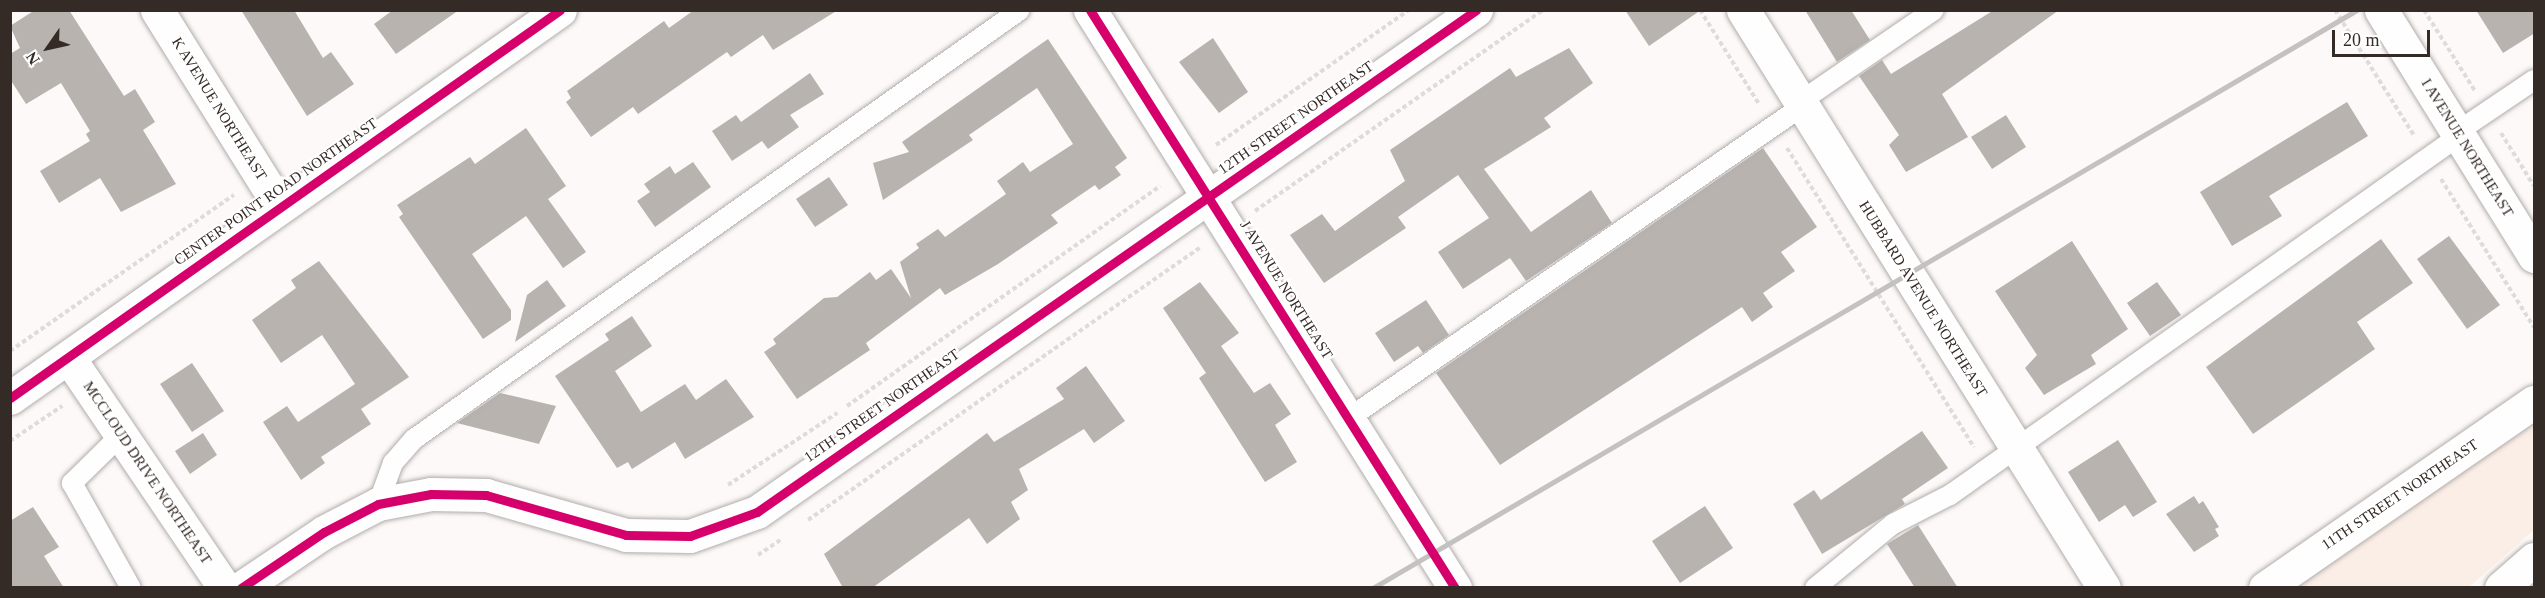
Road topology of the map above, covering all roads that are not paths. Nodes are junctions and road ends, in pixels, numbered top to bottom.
1 (157, 10) edge
2 (1020, 10) edge
3 (1090, 10) edge
4 (1476, 10) edge
5 (1743, 10) edge
6 (1934, 10) edge
7 (2381, 10) edge
8 (557, 11) edge
9 (2535, 80) edge
10 (1803, 103) junction
11 (2458, 134) junction
12 (1209, 197) junction
13 (280, 207) junction
14 (2535, 256) edge
15 (69, 358) junction
16 (10, 398) edge
17 (2535, 402) edge
18 (1349, 418) junction
19 (121, 435) junction
20 (2016, 449) junction
21 (378, 504) junction
22 (2535, 559) edge
23 (131, 588) edge
24 (225, 588) edge
25 (241, 588) edge
26 (1455, 588) edge
27 (1815, 588) edge
28 (2103, 588) edge
29 (2265, 588) edge
30 (2501, 588) edge

1 - 13 main road, K AVENUE NORTHEAST
2 - 21 lane
3 - 12 main road, J AVENUE NORTHEAST
4 - 12 main road, 12TH STREET NORTHEAST
5 - 10 main road, HUBBARD AVENUE NORTHEAST
6 - 10 lane
7 - 11 main road, I AVENUE NORTHEAST
8 - 13 main road, CENTER POINT ROAD NORTHEAST
9 - 11 lane
10 - 18 lane
10 - 20 main road, HUBBARD AVENUE NORTHEAST
11 - 14 main road, I AVENUE NORTHEAST
11 - 20 lane
12 - 18 main road, J AVENUE NORTHEAST
12 - 21 main road, 12TH STREET NORTHEAST
13 - 15 main road, CENTER POINT ROAD NORTHEAST
15 - 16 main road, CENTER POINT ROAD NORTHEAST
15 - 19 main road, MCCLOUD DRIVE NORTHEAST
17 - 29 main road, 11TH STREET NORTHEAST
18 - 26 main road, J AVENUE NORTHEAST
19 - 23 lane
19 - 24 main road, MCCLOUD DRIVE NORTHEAST
20 - 27 lane
20 - 28 main road, HUBBARD AVENUE NORTHEAST
21 - 25 main road, 12TH STREET NORTHEAST
22 - 30 main road

